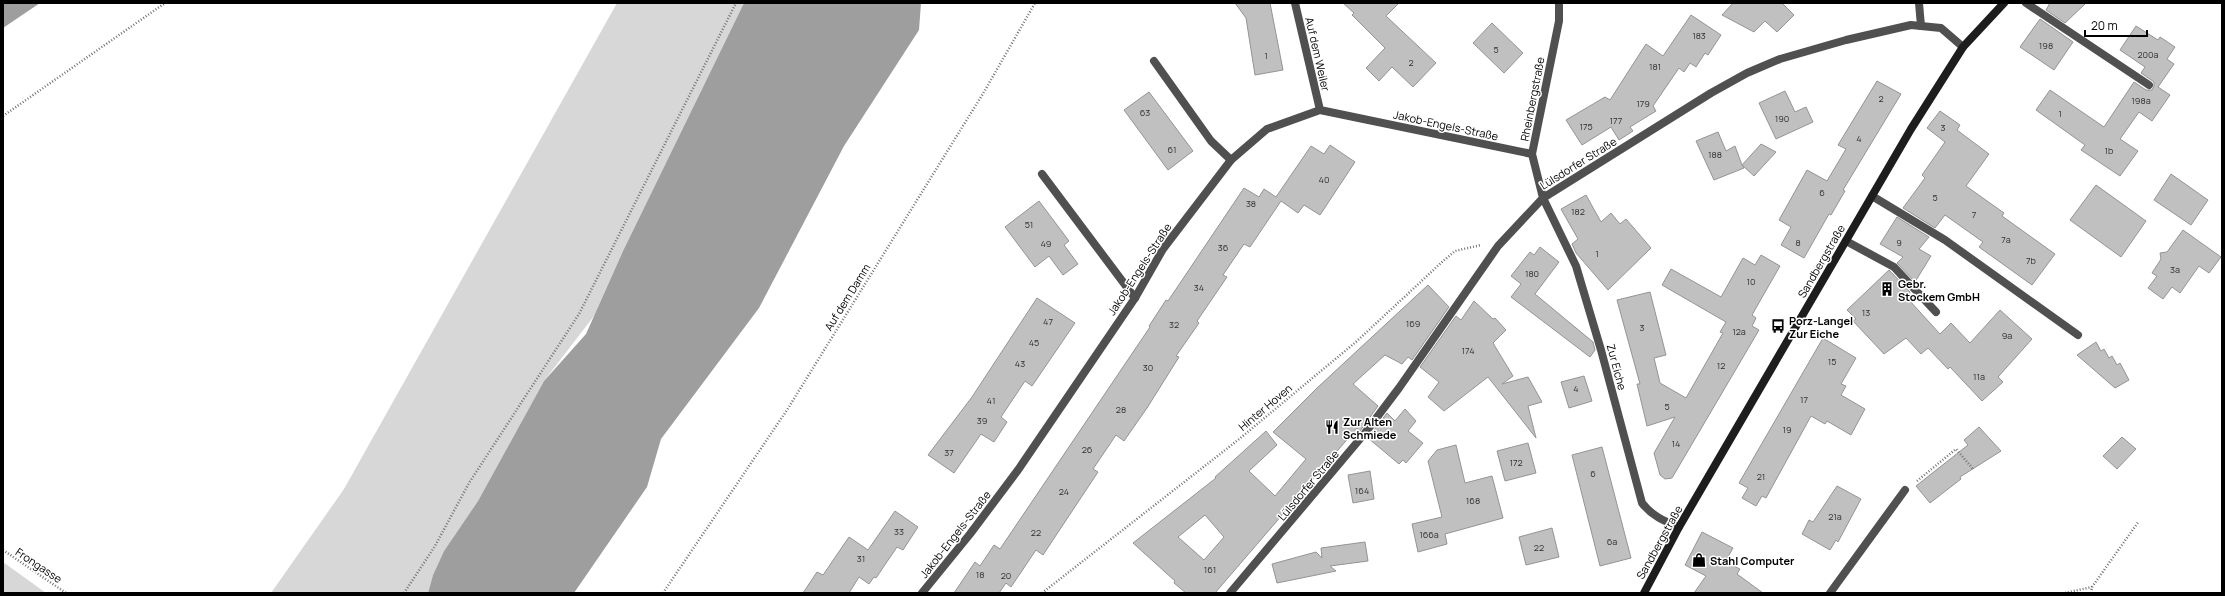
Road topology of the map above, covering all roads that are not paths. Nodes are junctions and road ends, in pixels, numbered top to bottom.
1 (1295, 3) edge
2 (1559, 3) edge
3 (1919, 3) edge
4 (2004, 3) edge
5 (2026, 3) edge
6 (1921, 26) junction
7 (1963, 47) junction
8 (1154, 61) dead end
9 (2149, 85) dead end
10 (1320, 110) junction
11 (1532, 154) junction
12 (1231, 160) junction
13 (1042, 174) dead end
14 (1872, 196) junction
15 (1543, 198) junction
16 (1846, 241) junction
17 (1135, 298) junction
18 (1936, 312) dead end
19 (2078, 335) dead end
20 (1905, 490) road end
21 (1679, 527) junction
22 (922, 593) edge
23 (1230, 593) edge
24 (1645, 593) edge
25 (1830, 593) edge

1 - 10 street, Auf dem Weiler
2 - 11 street, Rheinbergstraße
3 - 6 street
4 - 7 street
5 - 9 street
6 - 7 street, Lülsdorfer Straße
6 - 15 street, Lülsdorfer Straße
7 - 14 street, Sandbergstraße
8 - 12 street
10 - 11 street, Jakob-Engels-Straße
10 - 12 street, Jakob-Engels-Straße
11 - 15 street, Rheinbergstraße
12 - 17 street, Jakob-Engels-Straße
13 - 17 street
14 - 16 street, Sandbergstraße
14 - 19 street
15 - 21 street, Zur Eiche
15 - 23 street, Lülsdorfer Straße
16 - 18 street
16 - 21 street, Sandbergstraße
17 - 22 street, Jakob-Engels-Straße
20 - 25 street
21 - 24 street, Sandbergstraße

